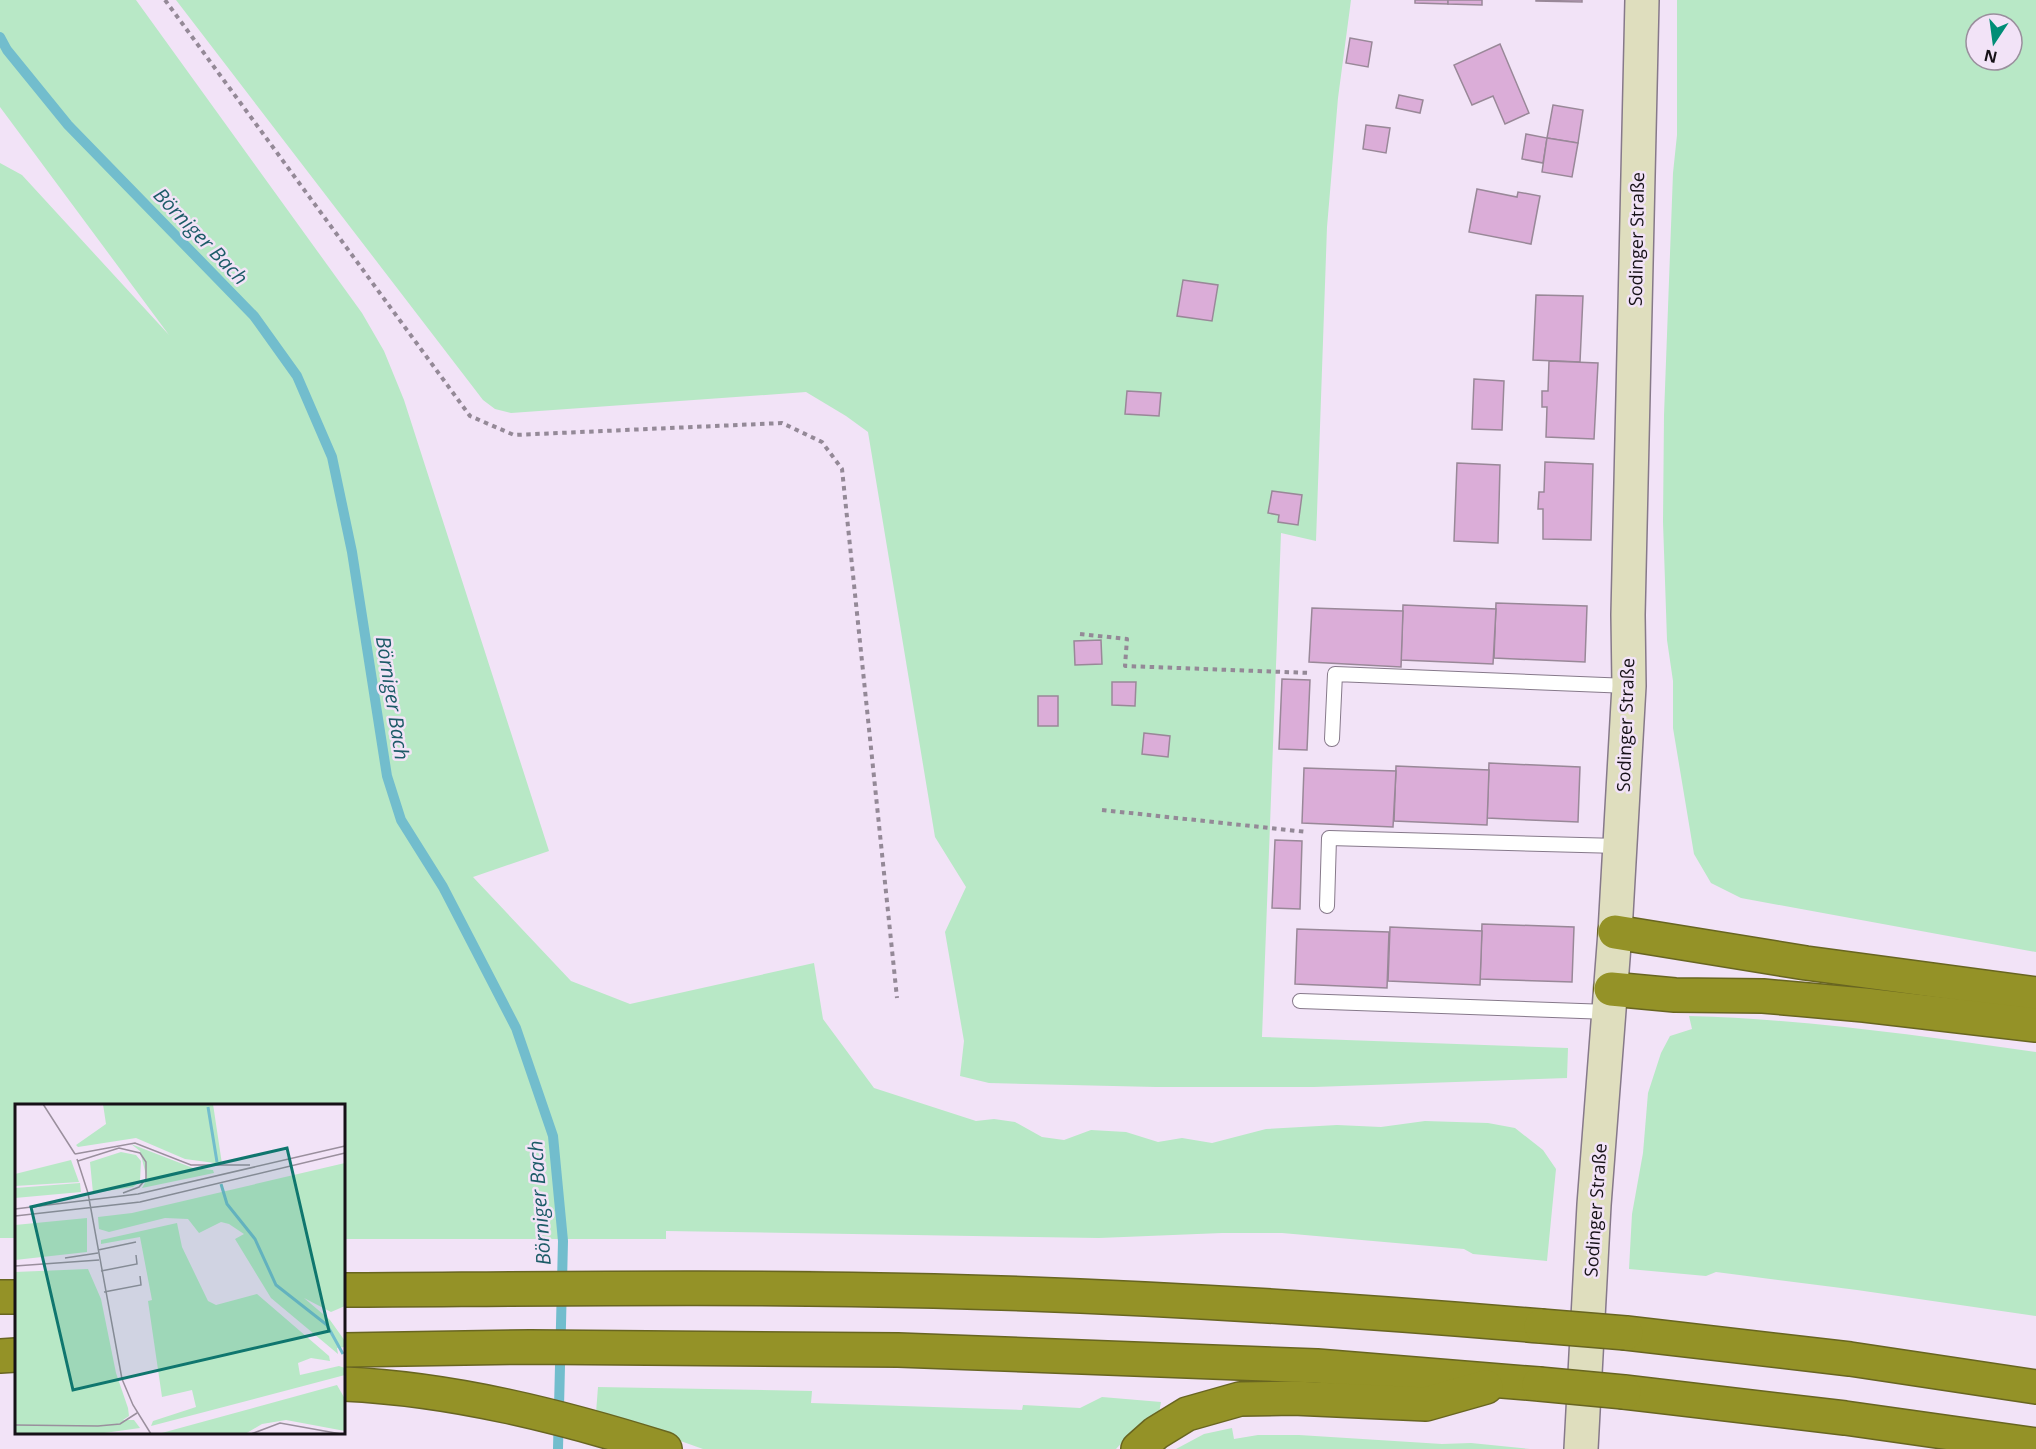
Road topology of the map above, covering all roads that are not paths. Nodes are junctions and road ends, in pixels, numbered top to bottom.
1 (1642, 0) edge
2 (1629, 686) junction
3 (1332, 739) dead end
4 (1619, 846) junction
5 (1327, 906) dead end
6 (1615, 932) junction
7 (2036, 994) edge
8 (1300, 1001) dead end
9 (1610, 1001) junction
10 (2036, 1025) edge
11 (345, 1290) edge
12 (345, 1350) edge
13 (15, 1355) edge
14 (0, 1356) edge
15 (1524, 1383) junction
16 (345, 1384) edge
17 (2036, 1387) edge
18 (2036, 1445) edge
19 (665, 1449) edge
20 (1138, 1449) edge
21 (1581, 1449) edge

1 - 2 main road, Sodinger Straße
2 - 3 lane
2 - 4 main road, Sodinger Straße
4 - 5 lane
4 - 6 main road, Sodinger Straße
6 - 7 highway
6 - 9 main road, Sodinger Straße
8 - 9 lane
9 - 10 highway
9 - 21 main road, Sodinger Straße
11 - 17 highway, bridge
12 - 15 highway
13 - 14 highway
15 - 18 highway, bridge
15 - 20 highway
16 - 19 highway

